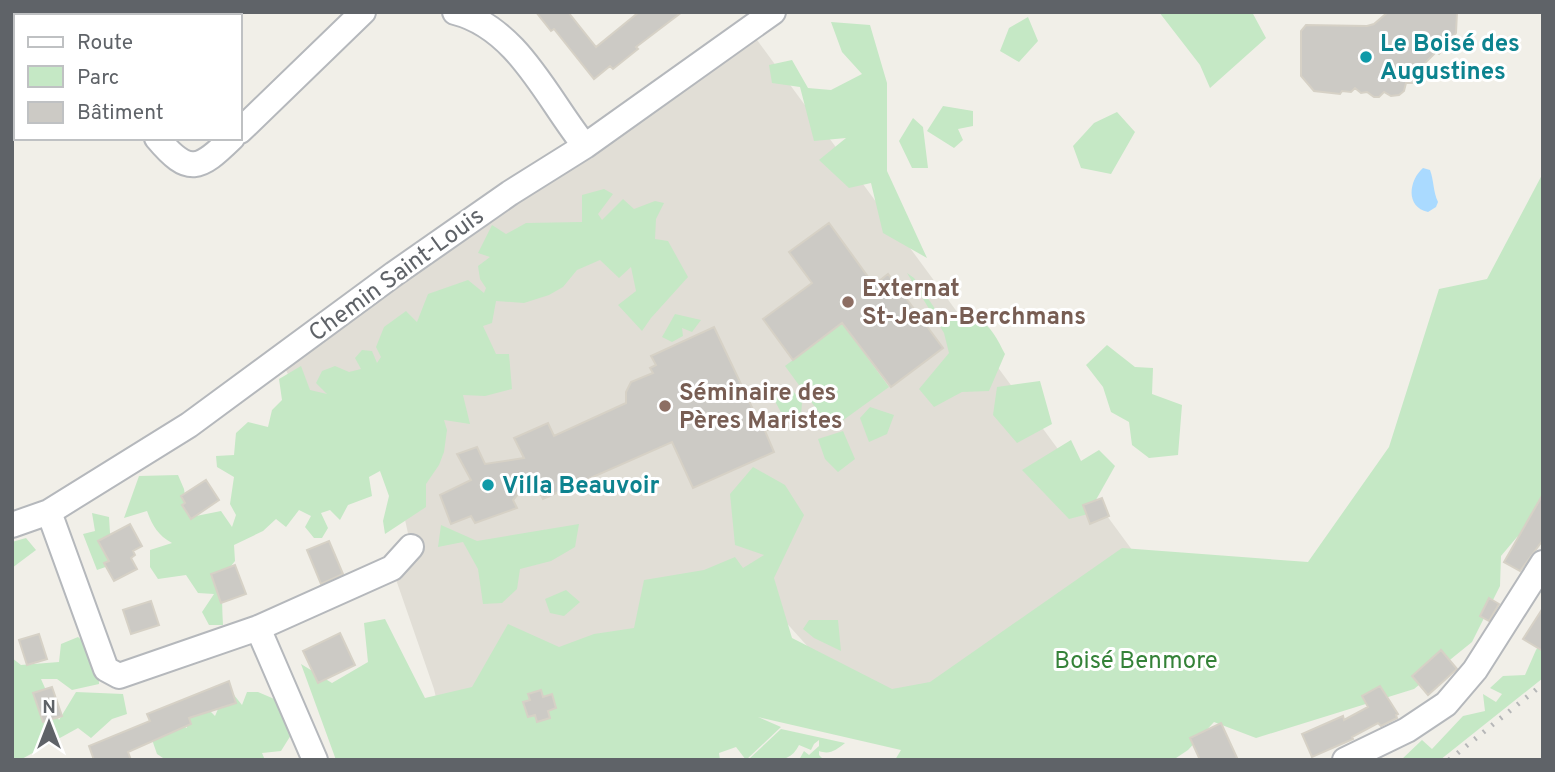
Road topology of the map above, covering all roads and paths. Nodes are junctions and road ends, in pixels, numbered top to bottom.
1 (363, 12) edge
2 (773, 12) edge
3 (469, 14) edge
4 (242, 129) edge
5 (159, 140) edge
6 (230, 140) edge
7 (585, 146) junction
8 (49, 512) junction
9 (12, 525) edge
10 (411, 547) dead end
11 (1543, 563) edge
12 (258, 628) junction
13 (315, 760) edge
14 (1345, 760) edge

1 - 4 street
2 - 7 street, Chemin Saint-Louis
3 - 7 street
5 - 6 street
7 - 8 street, Chemin Saint-Louis
8 - 9 street, Chemin Saint-Louis
8 - 12 street
10 - 12 street
11 - 14 street
12 - 13 street

